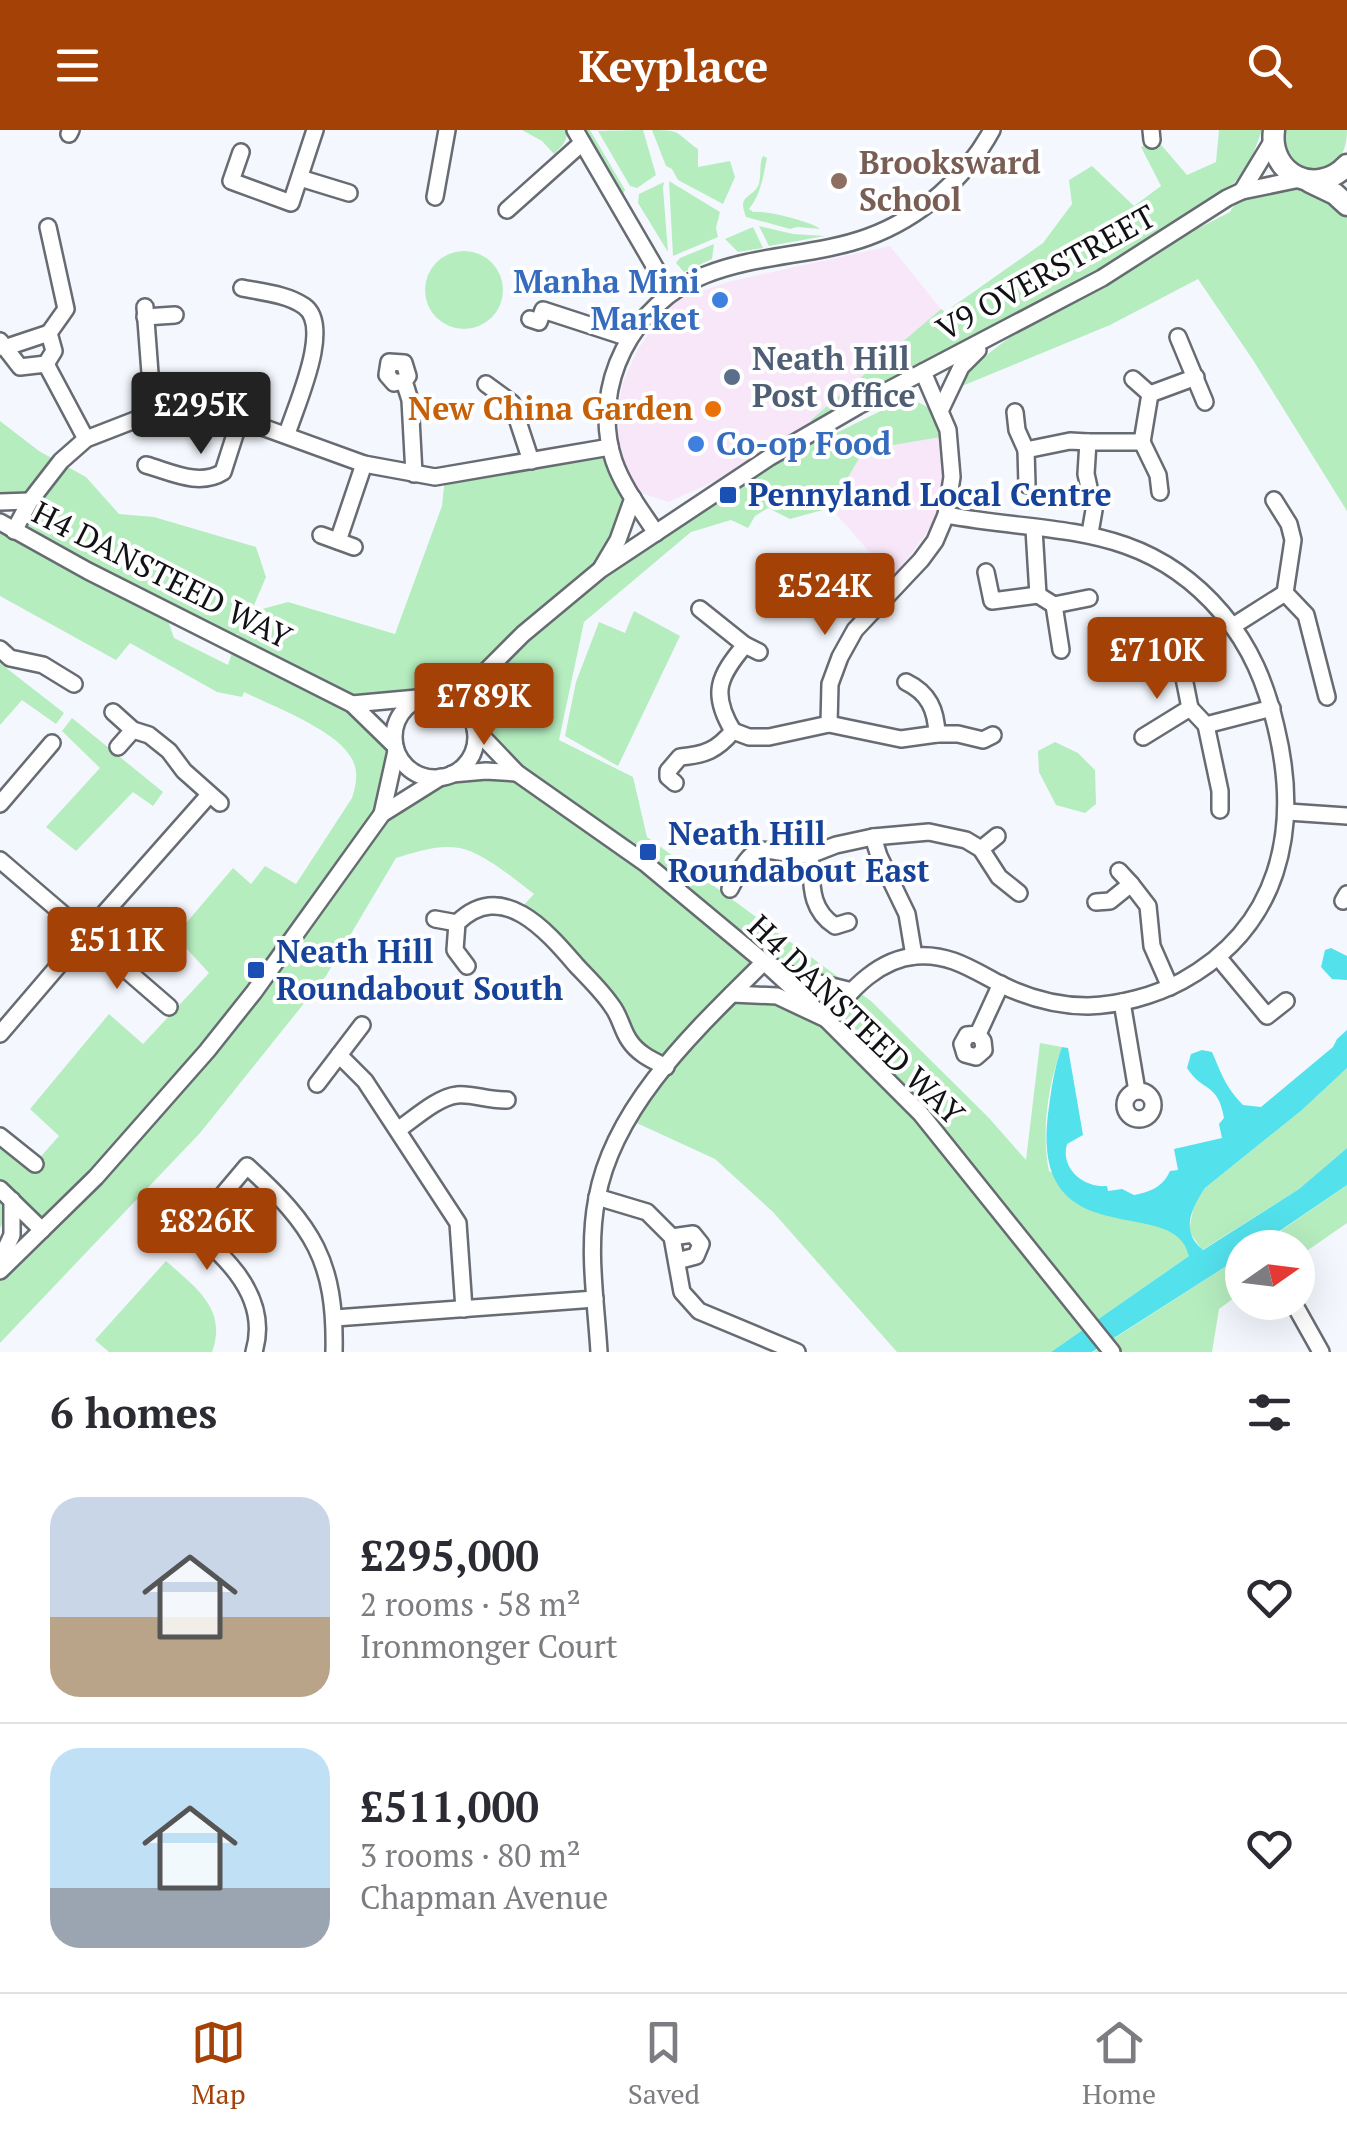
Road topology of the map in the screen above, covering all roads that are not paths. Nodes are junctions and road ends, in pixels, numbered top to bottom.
1 (314, 130) edge
2 (447, 130) edge
3 (992, 130) edge
4 (1273, 135) edge
5 (578, 136) edge
6 (241, 152) dead end
7 (1347, 165) edge
8 (300, 178) junction
9 (1304, 180) junction
10 (349, 193) dead end
11 (1235, 194) junction
12 (436, 197) dead end
13 (1347, 205) edge
14 (507, 210) dead end
15 (48, 226) dead end
16 (242, 288) dead end
17 (670, 292) junction
18 (175, 315) dead end
19 (530, 319) dead end
20 (49, 334) junction
21 (1178, 336) dead end
22 (629, 338) junction
23 (988, 340) junction
24 (2, 344) edge
25 (46, 364) junction
26 (923, 372) junction
27 (1133, 378) dead end
28 (1196, 378) junction
29 (404, 381) dead end
30 (486, 384) dead end
31 (1150, 394) junction
32 (1205, 402) dead end
33 (941, 409) junction
34 (1015, 412) dead end
35 (153, 414) junction
36 (240, 419) junction
37 (287, 434) junction
38 (86, 439) junction
39 (1088, 442) junction
40 (1142, 442) junction
41 (610, 447) junction
42 (1026, 450) junction
43 (531, 461) junction
44 (364, 464) junction
45 (146, 465) dead end
46 (414, 474) junction
47 (1027, 485) dead end
48 (1160, 492) dead end
49 (633, 498) junction
50 (1274, 500) dead end
51 (30, 501) junction
52 (0, 502) edge
53 (946, 516) junction
54 (7, 527) edge
55 (1034, 530) junction
56 (656, 533) junction
57 (1090, 533) junction
58 (321, 535) dead end
59 (600, 570) junction
60 (986, 572) dead end
61 (1285, 592) junction
62 (1038, 595) junction
63 (1089, 598) dead end
64 (992, 602) junction
65 (1054, 605) junction
66 (700, 609) dead end
67 (996, 620) dead end
68 (1233, 626) junction
69 (0, 650) edge
70 (1061, 650) dead end
71 (1175, 661) dead end
72 (489, 668) junction
73 (906, 682) dead end
74 (74, 684) dead end
75 (430, 696) junction
76 (1327, 697) dead end
77 (352, 704) junction
78 (1190, 708) junction
79 (1272, 708) junction
80 (113, 712) dead end
81 (829, 724) junction
82 (473, 725) junction
83 (1206, 725) junction
84 (134, 730) junction
85 (733, 730) junction
86 (938, 734) junction
87 (993, 735) dead end
88 (1143, 737) dead end
89 (52, 743) dead end
90 (118, 748) dead end
91 (396, 748) junction
92 (518, 773) junction
93 (446, 776) junction
94 (675, 783) dead end
95 (0, 804) edge
96 (1220, 810) dead end
97 (1288, 812) junction
98 (382, 814) junction
99 (1347, 816) edge
100 (997, 836) dead end
101 (873, 837) junction
102 (981, 850) junction
103 (810, 856) junction
104 (0, 860) edge
105 (1119, 871) dead end
106 (1131, 884) junction
107 (730, 889) dead end
108 (1019, 892) dead end
109 (1096, 902) dead end
110 (435, 919) dead end
111 (848, 922) dead end
112 (457, 923) junction
113 (85, 925) junction
114 (96, 943) junction
115 (78, 944) junction
116 (914, 956) junction
117 (1218, 957) junction
118 (764, 962) junction
119 (468, 966) dead end
120 (1001, 984) junction
121 (1170, 988) junction
122 (852, 991) junction
123 (732, 994) junction
124 (1286, 1001) dead end
125 (1122, 1002) junction
126 (169, 1008) dead end
127 (1267, 1016) junction
128 (826, 1019) junction
129 (362, 1026) dead end
130 (1257, 1033) dead end
131 (0, 1034) edge
132 (978, 1034) dead end
133 (340, 1055) junction
134 (666, 1068) junction
135 (316, 1084) dead end
136 (1137, 1091) dead end
137 (507, 1100) dead end
138 (399, 1129) junction
139 (0, 1136) edge
140 (35, 1164) dead end
141 (6, 1195) edge
142 (597, 1197) junction
143 (160, 1204) dead end
144 (42, 1230) junction
145 (193, 1230) junction
146 (672, 1236) junction
147 (0, 1261) edge
148 (677, 1261) junction
149 (0, 1271) edge
150 (596, 1299) junction
151 (464, 1309) junction
152 (335, 1318) junction
153 (1304, 1320) edge
154 (254, 1352) edge
155 (334, 1352) edge
156 (599, 1352) edge
157 (796, 1352) edge
158 (1112, 1352) edge
159 (1321, 1352) edge

1 - 8 street
2 - 12 street
3 - 17 street
4 - 9 main road
4 - 11 street, V9 OVERSTREET
5 - 14 street
5 - 17 street
6 - 8 street
7 - 9 main road
8 - 10 street
9 - 11 street, V9 OVERSTREET
9 - 13 main road
11 - 23 street, V9 OVERSTREET
15 - 20 street
16 - 37 street
17 - 22 street
18 - 35 street
19 - 22 street
20 - 24 street
20 - 25 street
21 - 28 street
22 - 41 street
23 - 26 street, V9 OVERSTREET
23 - 33 street
24 - 25 street
25 - 38 street
26 - 33 street
26 - 56 street, V9 OVERSTREET
27 - 31 street
28 - 31 street
28 - 32 street
29 - 46 street
30 - 43 street
31 - 40 street
33 - 53 street
34 - 42 street
35 - 36 street
35 - 38 street
36 - 37 street
36 - 45 street
37 - 44 street
38 - 51 street
39 - 40 street
39 - 42 street
39 - 57 street
40 - 48 street
41 - 43 street
41 - 49 street
42 - 47 street
43 - 46 street
44 - 46 street
44 - 58 street
49 - 56 street
49 - 59 street
50 - 61 street
51 - 52 street
51 - 54 street
53 - 55 street
53 - 81 street
54 - 77 street, H4 DANSTEED WAY
55 - 57 street
55 - 62 street
56 - 59 street, V9 OVERSTREET
57 - 68 street
59 - 72 street, V9 OVERSTREET
60 - 64 street
61 - 68 street
61 - 76 street
62 - 64 street
62 - 65 street
63 - 65 street
64 - 67 street
65 - 70 street
66 - 85 street
68 - 79 street
69 - 74 street
71 - 78 street
72 - 75 street, V9 OVERSTREET
72 - 82 street
73 - 86 street
75 - 77 street
75 - 82 street
75 - 91 street
77 - 91 street, H4 DANSTEED WAY
78 - 83 street
78 - 88 street
79 - 83 street
79 - 97 street
80 - 84 street
81 - 85 street
81 - 86 street
82 - 92 street, H4 DANSTEED WAY
82 - 93 street
83 - 96 street
84 - 90 street
84 - 113 street
85 - 94 street
86 - 87 street
89 - 95 street
91 - 93 street
91 - 98 street
92 - 93 street
92 - 118 street, H4 DANSTEED WAY
93 - 98 street
97 - 99 street
97 - 117 street
98 - 144 street
100 - 102 street
101 - 102 street
101 - 103 street
101 - 116 street
102 - 108 street
103 - 107 street
103 - 111 street
104 - 113 street
105 - 106 street
106 - 109 street
106 - 121 street
110 - 112 street
112 - 119 street
112 - 134 street
113 - 114 street
113 - 115 street
114 - 115 street
114 - 126 street
115 - 131 street
116 - 120 street
116 - 122 street
117 - 121 street
117 - 127 street
118 - 122 street
118 - 123 street
118 - 128 street, H4 DANSTEED WAY
120 - 125 street
120 - 132 street
121 - 125 street
122 - 128 street
123 - 128 street
123 - 134 street
124 - 127 street
125 - 136 street
127 - 130 street
128 - 158 street, H4 DANSTEED WAY
129 - 133 street
133 - 135 street
133 - 138 street
134 - 142 street
137 - 138 street
138 - 151 street
139 - 140 street
141 - 144 street
141 - 147 street
142 - 146 street
142 - 150 street
143 - 145 street
144 - 149 street
145 - 152 street
145 - 154 street
146 - 148 street
146 - 148 street
148 - 157 street
150 - 151 street
150 - 156 street
151 - 152 street
152 - 155 street
153 - 159 street

